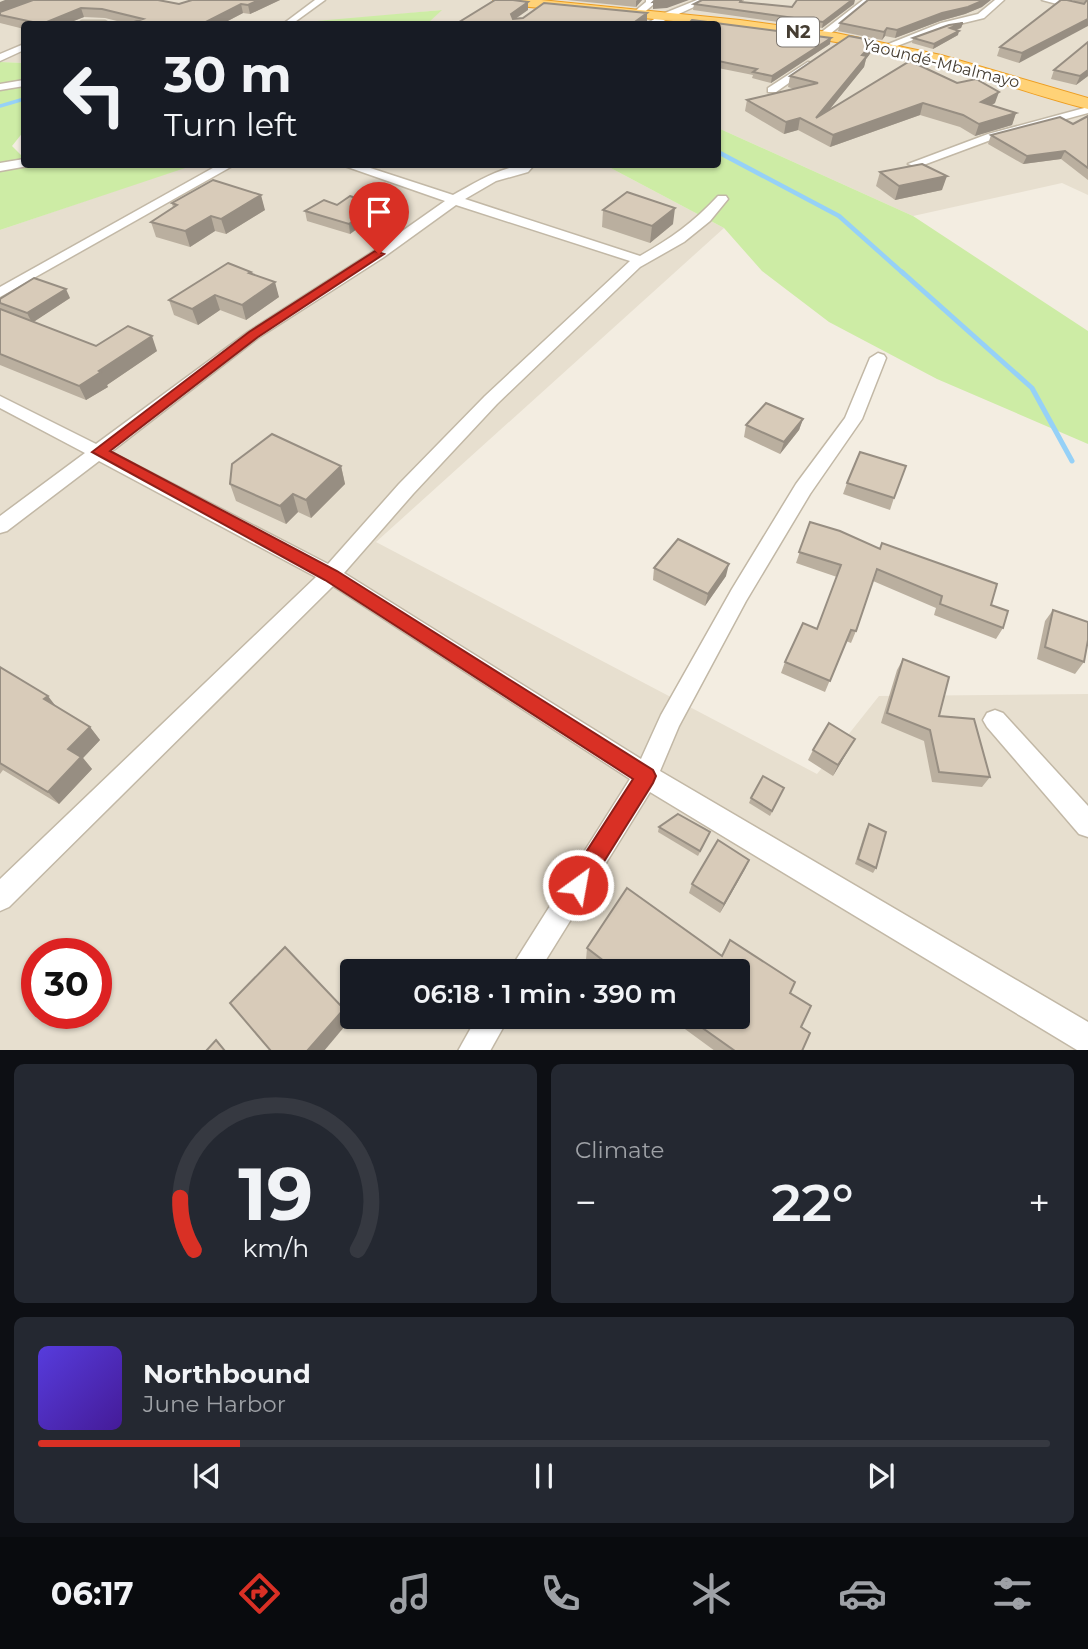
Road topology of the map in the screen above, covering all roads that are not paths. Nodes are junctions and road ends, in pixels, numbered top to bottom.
1 (321, 0) edge
2 (500, 0) edge
3 (650, 0) edge
4 (705, 0) edge
5 (868, 0) edge
6 (1000, 0) edge
7 (1046, 0) edge
8 (518, 1) edge
9 (1079, 8) edge
10 (637, 14) junction
11 (291, 21) edge
12 (657, 21) edge
13 (721, 27) edge
14 (822, 36) junction
15 (886, 47) junction
16 (21, 48) edge
17 (825, 54) edge
18 (0, 58) edge
19 (21, 84) edge
20 (0, 87) edge
21 (772, 90) dead end
22 (1088, 104) edge
23 (1088, 110) edge
24 (21, 164) edge
25 (914, 164) edge
26 (0, 167) edge
27 (223, 168) edge
28 (358, 168) edge
29 (525, 168) edge
30 (456, 199) junction
31 (722, 199) dead end
32 (642, 261) junction
33 (0, 293) edge
34 (878, 358) dead end
35 (0, 401) edge
36 (99, 452) junction
37 (0, 526) edge
38 (331, 575) junction
39 (995, 720) dead end
40 (646, 776) junction
41 (1088, 825) edge
42 (0, 898) edge
43 (531, 959) edge
44 (487, 1029) edge
45 (1088, 1039) edge
46 (474, 1050) edge

1 - 11 street
2 - 8 highway, Yaoundé-Mbalmayo / N2
3 - 10 street
4 - 12 street
5 - 14 street
6 - 15 street
7 - 9 street
8 - 10 highway, Yaoundé-Mbalmayo / N2
10 - 12 highway, Yaoundé-Mbalmayo / N2
13 - 14 highway, Yaoundé-Mbalmayo / N2
14 - 15 highway, Yaoundé-Mbalmayo / N2
15 - 22 highway, Yaoundé-Mbalmayo / N2
16 - 18 street
17 - 21 street
19 - 20 street
23 - 25 street
24 - 26 street
27 - 33 street
28 - 30 street
29 - 30 street
30 - 32 street
30 - 36 street
31 - 32 street
32 - 38 street
34 - 40 street
35 - 36 street
36 - 37 street
36 - 38 street
38 - 40 street
38 - 42 street
39 - 41 street
40 - 43 street
40 - 45 street
44 - 46 street

